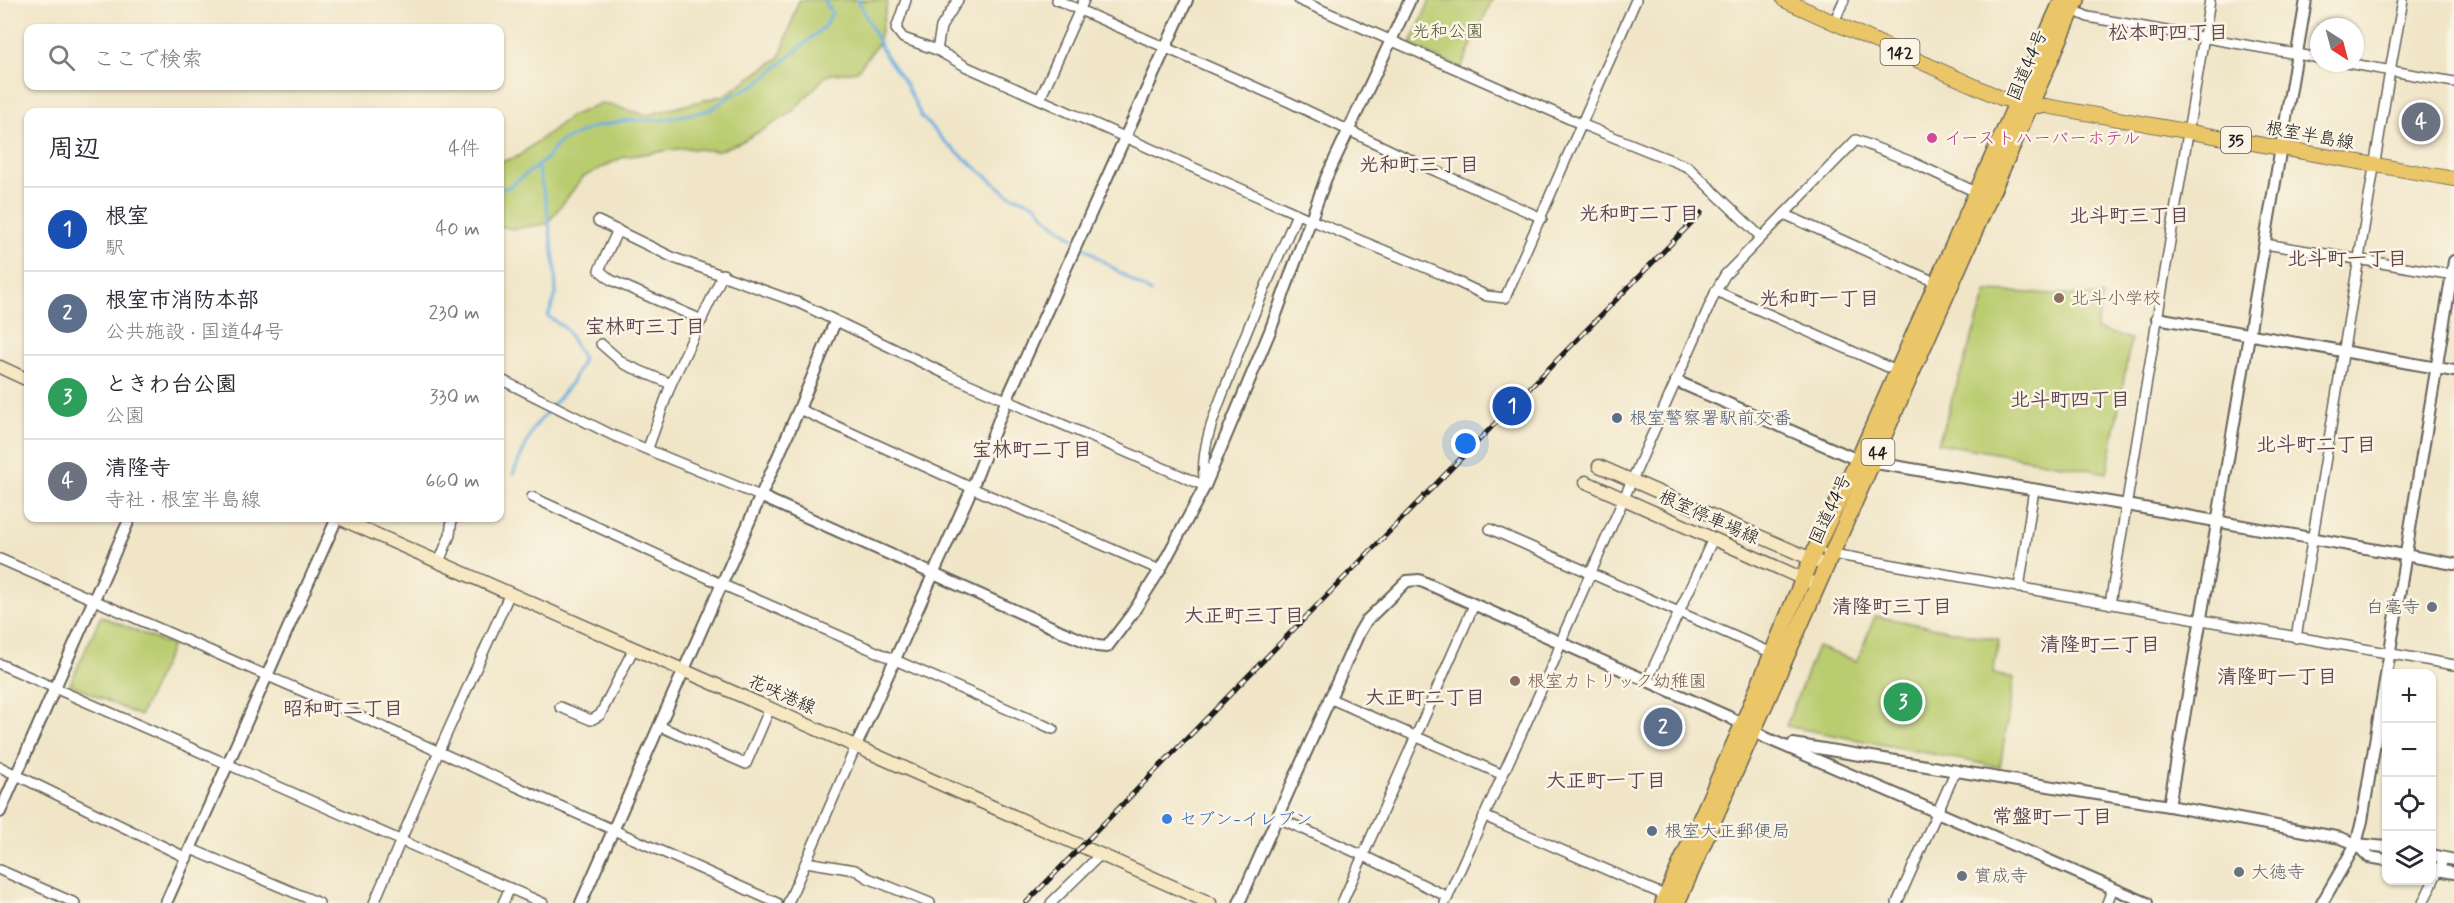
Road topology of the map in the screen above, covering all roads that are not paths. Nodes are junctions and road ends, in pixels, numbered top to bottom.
1 (906, 0) edge
2 (958, 0) edge
3 (1057, 0) edge
4 (1187, 0) edge
5 (1299, 0) edge
6 (1410, 0) edge
7 (1636, 0) edge
8 (1784, 0) edge
9 (1844, 0) edge
10 (2210, 0) edge
11 (2306, 0) edge
12 (2403, 0) edge
13 (2068, 4) edge
14 (1082, 5) edge
15 (1834, 22) junction
16 (2204, 37) junction
17 (1392, 40) junction
18 (1165, 49) junction
19 (937, 50) junction
20 (2296, 54) junction
21 (2310, 56) edge
22 (2364, 66) edge
23 (2390, 71) junction
24 (2454, 82) edge
25 (1040, 99) junction
26 (2024, 104) junction
27 (1581, 124) junction
28 (1349, 129) junction
29 (2187, 132) junction
30 (1125, 137) junction
31 (2282, 148) junction
32 (2374, 164) junction
33 (2454, 179) edge
34 (1983, 195) junction
35 (1298, 214) junction
36 (1784, 214) junction
37 (1542, 218) junction
38 (598, 220) dead end
39 (1311, 220) junction
40 (618, 230) junction
41 (1761, 237) junction
42 (2265, 244) junction
43 (2360, 259) junction
44 (2454, 261) edge
45 (723, 274) junction
46 (2453, 275) edge
47 (1937, 283) junction
48 (1716, 291) junction
49 (2157, 318) junction
50 (702, 320) junction
51 (835, 322) junction
52 (2250, 335) junction
53 (601, 344) dead end
54 (2343, 351) junction
55 (0, 367) edge
56 (2437, 368) junction
57 (1897, 371) junction
58 (2454, 371) edge
59 (24, 378) edge
60 (504, 381) edge
61 (1676, 381) junction
62 (672, 384) junction
63 (1007, 399) junction
64 (799, 409) junction
65 (648, 448) junction
66 (1866, 461) junction
67 (1599, 466) dead end
68 (1632, 480) junction
69 (1586, 482) dead end
70 (1204, 486) junction
71 (972, 488) junction
72 (2034, 489) junction
73 (760, 496) junction
74 (532, 497) dead end
75 (1624, 498) junction
76 (2127, 505) junction
77 (128, 522) edge
78 (336, 522) edge
79 (347, 522) edge
80 (452, 522) edge
81 (2219, 522) junction
82 (1490, 529) dead end
83 (2312, 537) junction
84 (1713, 539) junction
85 (2406, 555) junction
86 (1820, 557) junction
87 (0, 559) edge
88 (439, 562) junction
89 (2454, 564) edge
90 (1160, 570) junction
91 (933, 574) junction
92 (1590, 574) junction
93 (1810, 582) junction
94 (721, 584) junction
95 (2019, 588) junction
96 (510, 593) junction
97 (93, 600) junction
98 (2110, 604) junction
99 (1474, 605) junction
100 (1678, 613) junction
101 (2200, 621) junction
102 (2296, 638) junction
103 (1561, 643) junction
104 (634, 648) junction
105 (1772, 653) junction
106 (2390, 653) junction
107 (895, 659) junction
108 (0, 664) edge
109 (2454, 665) edge
110 (684, 670) junction
111 (266, 676) junction
112 (1647, 681) junction
113 (54, 687) junction
114 (1329, 698) junction
115 (560, 707) dead end
116 (771, 708) junction
117 (659, 726) junction
118 (1053, 729) dead end
119 (1748, 729) junction
120 (1416, 737) junction
121 (1775, 742) junction
122 (856, 746) junction
123 (439, 751) junction
124 (228, 764) junction
125 (0, 766) edge
126 (1956, 770) junction
127 (17, 774) junction
128 (1503, 775) junction
129 (2169, 806) junction
130 (1938, 812) junction
131 (0, 813) edge
132 (1484, 816) junction
133 (1276, 817) junction
134 (613, 830) junction
135 (402, 841) junction
136 (2356, 844) junction
137 (2382, 847) edge
138 (189, 854) junction
139 (1101, 854) junction
140 (1364, 856) junction
141 (2382, 859) edge
142 (2449, 859) edge
143 (806, 862) junction
144 (2436, 869) edge
145 (0, 870) edge
146 (2436, 870) edge
147 (2454, 873) edge
148 (2430, 885) edge
149 (510, 888) junction
150 (2113, 888) junction
151 (1447, 900) edge
152 (1673, 901) edge
153 (75, 903) edge
154 (166, 903) edge
155 (319, 903) edge
156 (374, 903) edge
157 (503, 903) edge
158 (543, 903) edge
159 (581, 903) edge
160 (777, 903) edge
161 (788, 903) edge
162 (930, 903) edge
163 (1051, 903) edge
164 (1210, 903) edge
165 (1239, 903) edge
166 (1342, 903) edge
167 (1897, 903) edge
168 (2107, 903) edge
169 (2147, 903) edge
170 (2322, 903) edge
171 (2423, 903) edge

1 - 19 street
2 - 19 street
3 - 14 street
4 - 18 street
5 - 17 street
6 - 17 street
7 - 27 street
8 - 15 main road, 142
9 - 15 street
10 - 16 street
11 - 20 street
12 - 23 street
13 - 16 street
13 - 26 highway, 国道44号 / 44
14 - 18 street
14 - 25 street
15 - 26 main road, 142
16 - 20 street
16 - 29 street
17 - 27 street
17 - 28 street
18 - 28 street
18 - 30 street
19 - 25 street
20 - 21 street
20 - 31 street
22 - 23 street
23 - 24 street
23 - 32 street
25 - 30 street
26 - 29 main road, 根室半島線 / 35
26 - 34 highway, 国道44号 / 44
27 - 37 street
27 - 41 street
28 - 37 street
28 - 39 street
29 - 31 main road, 根室半島線 / 35
29 - 49 street
30 - 35 street
30 - 63 street
31 - 32 main road, 根室半島線 / 35
31 - 42 street
32 - 33 main road, 根室半島線 / 35
32 - 43 street
34 - 36 street
34 - 47 highway, 国道44号 / 44
34 - 66 highway, 国道44号 / 44
35 - 39 street
35 - 70 street
36 - 41 street
36 - 47 street
37 - 39 street
38 - 40 street
39 - 70 street
40 - 45 street
40 - 50 street
41 - 48 street
42 - 43 street
42 - 52 street
43 - 46 street
43 - 54 street
44 - 46 street
45 - 50 street
45 - 51 street
46 - 56 street
47 - 57 highway, 国道44号 / 44
48 - 57 street
48 - 61 street
49 - 52 street
49 - 76 street
50 - 62 street
51 - 63 street
51 - 64 street
52 - 54 street
52 - 81 street
53 - 62 street
54 - 56 street
54 - 83 street
55 - 59 main road
56 - 58 street
56 - 85 street
57 - 66 highway, 国道44号 / 44
60 - 65 street
61 - 66 street
61 - 68 street
62 - 65 street
63 - 70 street
63 - 71 street
64 - 71 street
64 - 73 street
65 - 73 street
66 - 72 street
66 - 86 highway, 国道44号 / 44
67 - 68 main road, 根室停車場線
68 - 75 street
68 - 86 main road, 根室停車場線
69 - 75 main road, 根室停車場線
70 - 90 street
71 - 90 street
71 - 91 street
72 - 76 street
72 - 95 street
73 - 91 street
73 - 94 street
74 - 94 street
75 - 84 main road, 根室停車場線
75 - 92 street
76 - 81 street
76 - 98 street
77 - 97 street
78 - 111 street
79 - 88 main road, 花咲港線
80 - 88 street
81 - 83 street
81 - 101 street
82 - 92 street
83 - 85 street
83 - 102 street
84 - 93 main road, 根室停車場線
84 - 100 street
85 - 89 street
85 - 106 street
86 - 93 highway, 国道44号 / 44
86 - 95 street
87 - 97 street
88 - 96 main road, 花咲港線
90 - 91 street
91 - 107 street
92 - 100 street
92 - 103 street
93 - 105 highway, 国道44号 / 44
93 - 119 highway, 国道44号 / 44
94 - 107 street
94 - 110 street
95 - 98 street
96 - 104 main road, 花咲港線
96 - 123 street
97 - 111 street
97 - 113 street
98 - 101 street
99 - 103 street
99 - 114 street
99 - 120 street
100 - 105 street
100 - 112 street
101 - 102 street
101 - 129 street
102 - 106 street
103 - 112 street
103 - 128 street
104 - 110 main road, 花咲港線
104 - 115 street
105 - 119 highway, 国道44号 / 44
106 - 109 street
106 - 136 street
107 - 118 street
107 - 122 street
108 - 113 street
110 - 116 main road, 花咲港線
110 - 117 street
111 - 123 street
111 - 124 street
112 - 119 street
113 - 124 street
113 - 127 street
114 - 120 street
114 - 133 street
116 - 117 street
116 - 122 main road, 花咲港線
117 - 134 street
119 - 121 street
119 - 152 highway, 国道44号 / 44
120 - 128 street
120 - 140 street
121 - 126 street
121 - 130 street
122 - 139 main road, 花咲港線
122 - 143 street
123 - 134 street
123 - 135 street
124 - 135 street
124 - 138 street
125 - 127 street
126 - 129 street
126 - 130 street
127 - 131 street
127 - 138 street
128 - 132 street
129 - 136 street
130 - 150 street
130 - 167 street
132 - 151 street
132 - 152 street
133 - 140 street
133 - 165 street
134 - 159 street
134 - 160 street
135 - 149 street
135 - 156 street
136 - 137 street
136 - 141 street
136 - 170 street
138 - 154 street
138 - 155 street
139 - 163 street
139 - 164 main road, 花咲港線
140 - 151 street
140 - 166 street
142 - 144 street
143 - 161 street
143 - 162 street
145 - 153 street
146 - 147 street
148 - 171 street
149 - 157 street
149 - 158 street
150 - 168 street
150 - 169 street

